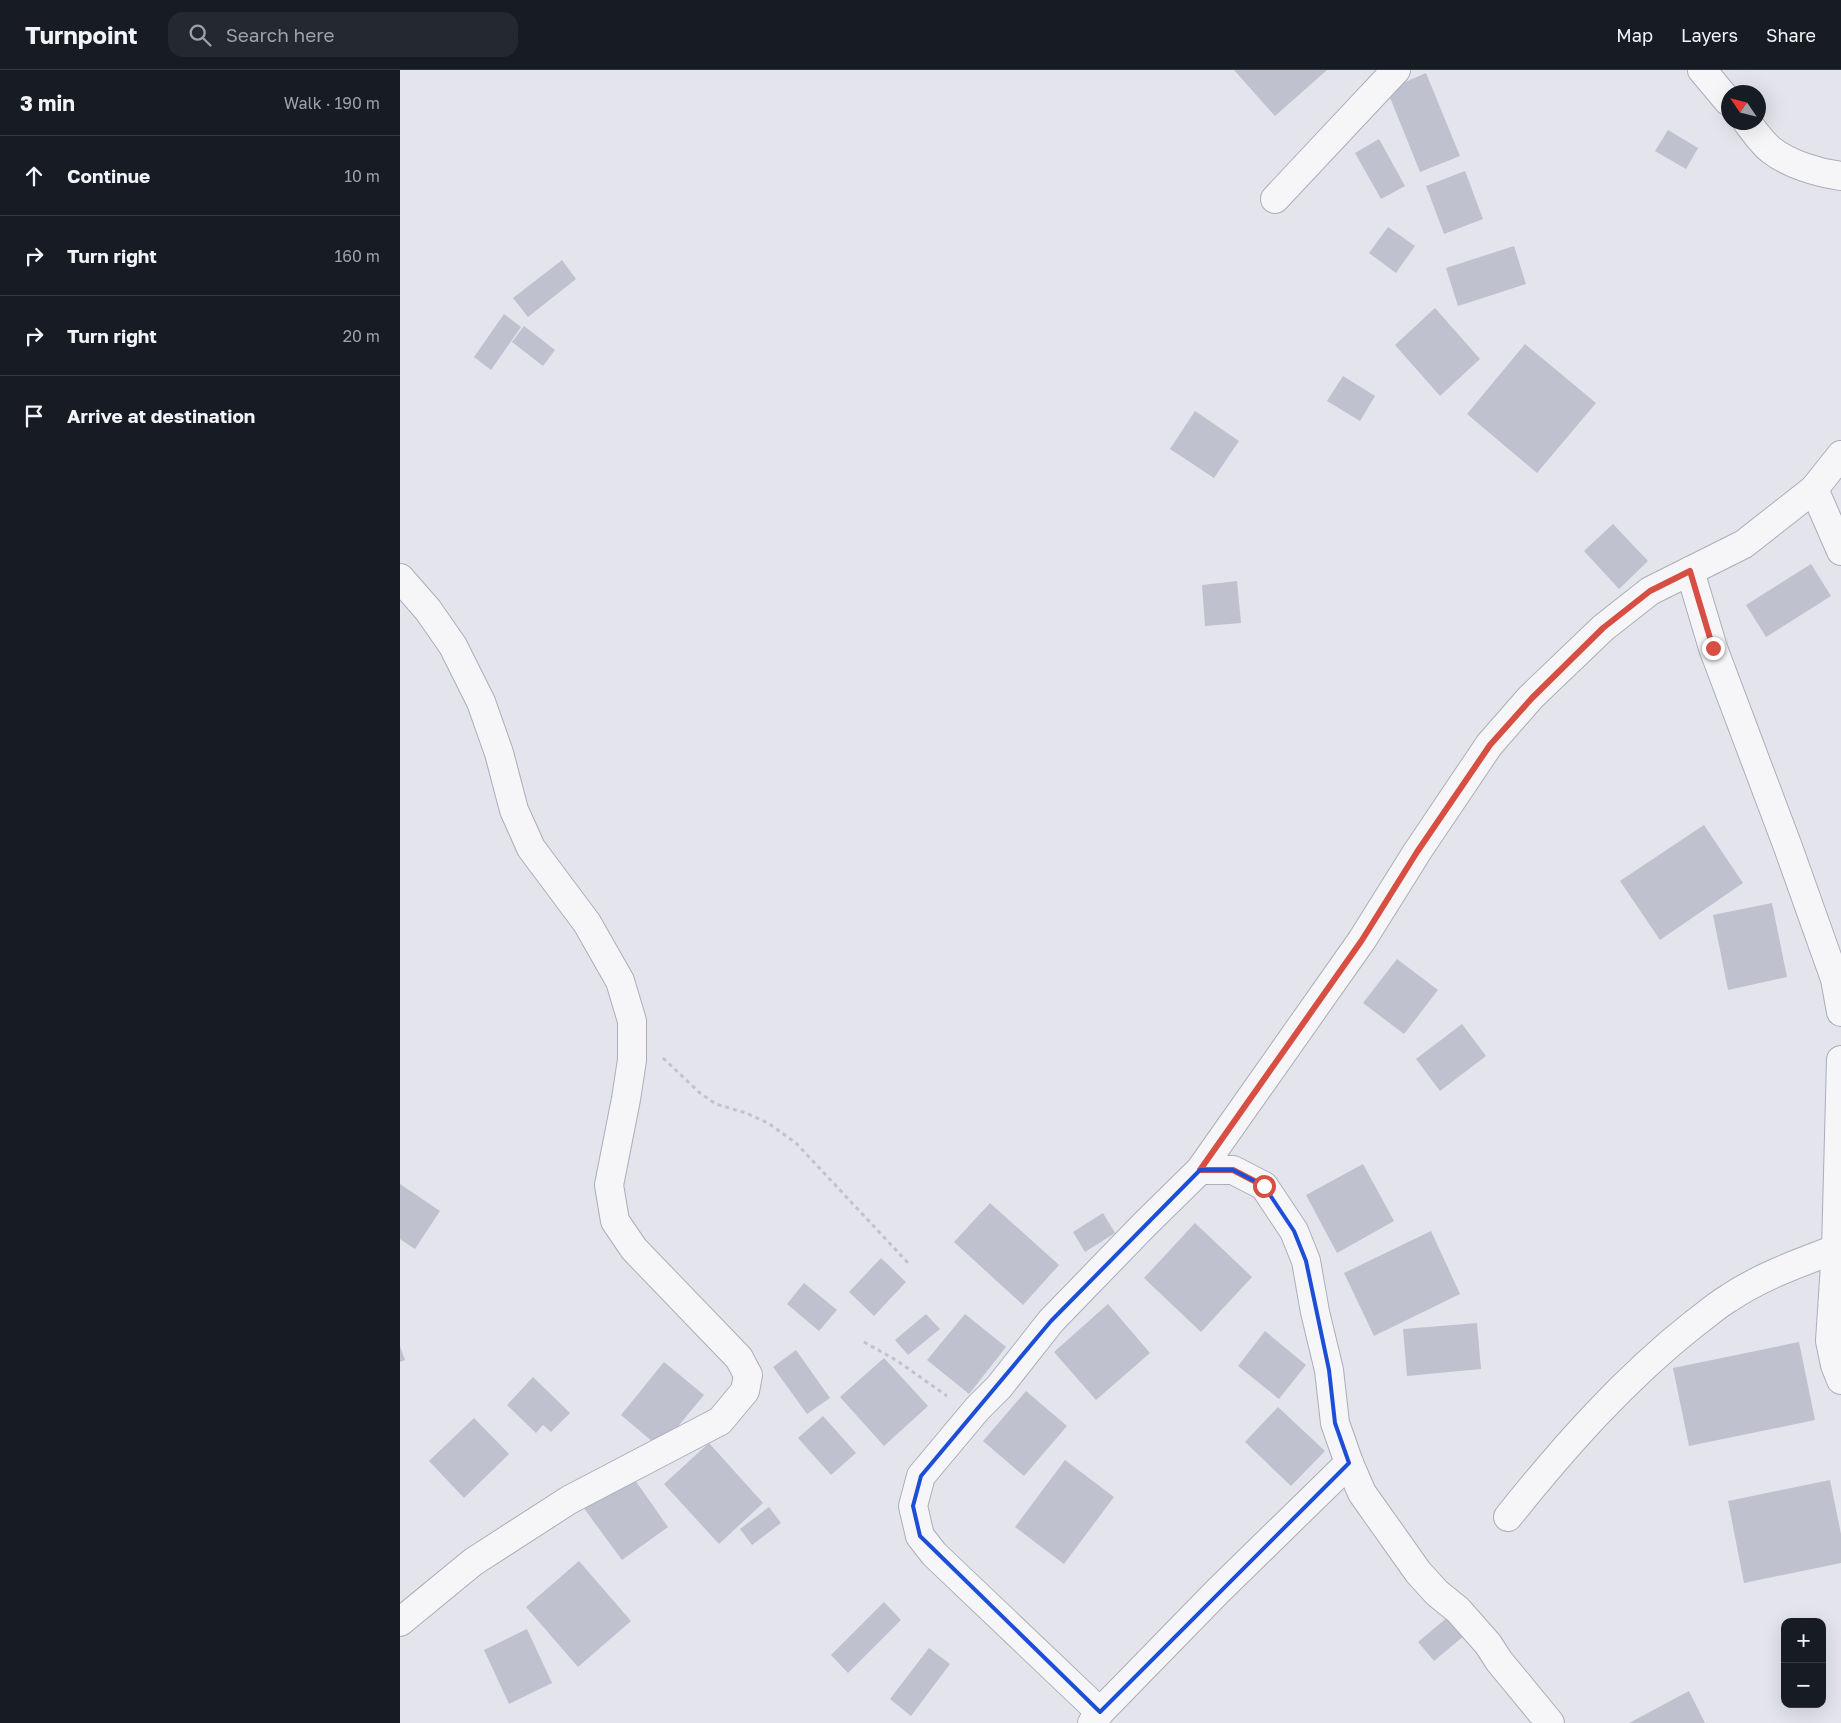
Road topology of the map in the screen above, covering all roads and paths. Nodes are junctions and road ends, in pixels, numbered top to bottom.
1 (1396, 70) edge
2 (1702, 70) edge
3 (1721, 93) edge
4 (1754, 130) edge
5 (1841, 176) edge
6 (1275, 199) dead end
7 (1841, 455) edge
8 (1814, 489) junction
9 (1841, 551) edge
10 (1690, 571) junction
11 (400, 578) edge
12 (1841, 1012) edge
13 (632, 1021) junction
14 (1841, 1060) edge
15 (1200, 1170) junction
16 (1836, 1249) junction
17 (909, 1264) dead end
18 (864, 1342) dead end
19 (1841, 1380) edge
20 (977, 1409) junction
21 (1349, 1464) junction
22 (1508, 1517) dead end
23 (400, 1622) edge
24 (1096, 1718) edge
25 (1550, 1723) edge

1 - 6 street
2 - 3 street
4 - 5 street
7 - 8 street
8 - 9 street
8 - 10 street
10 - 12 street
10 - 15 street
11 - 13 street
13 - 17 path
13 - 23 street
14 - 16 street
15 - 20 street
15 - 21 street
16 - 19 street
16 - 22 street
18 - 20 path
20 - 24 street
21 - 24 street
21 - 25 street

